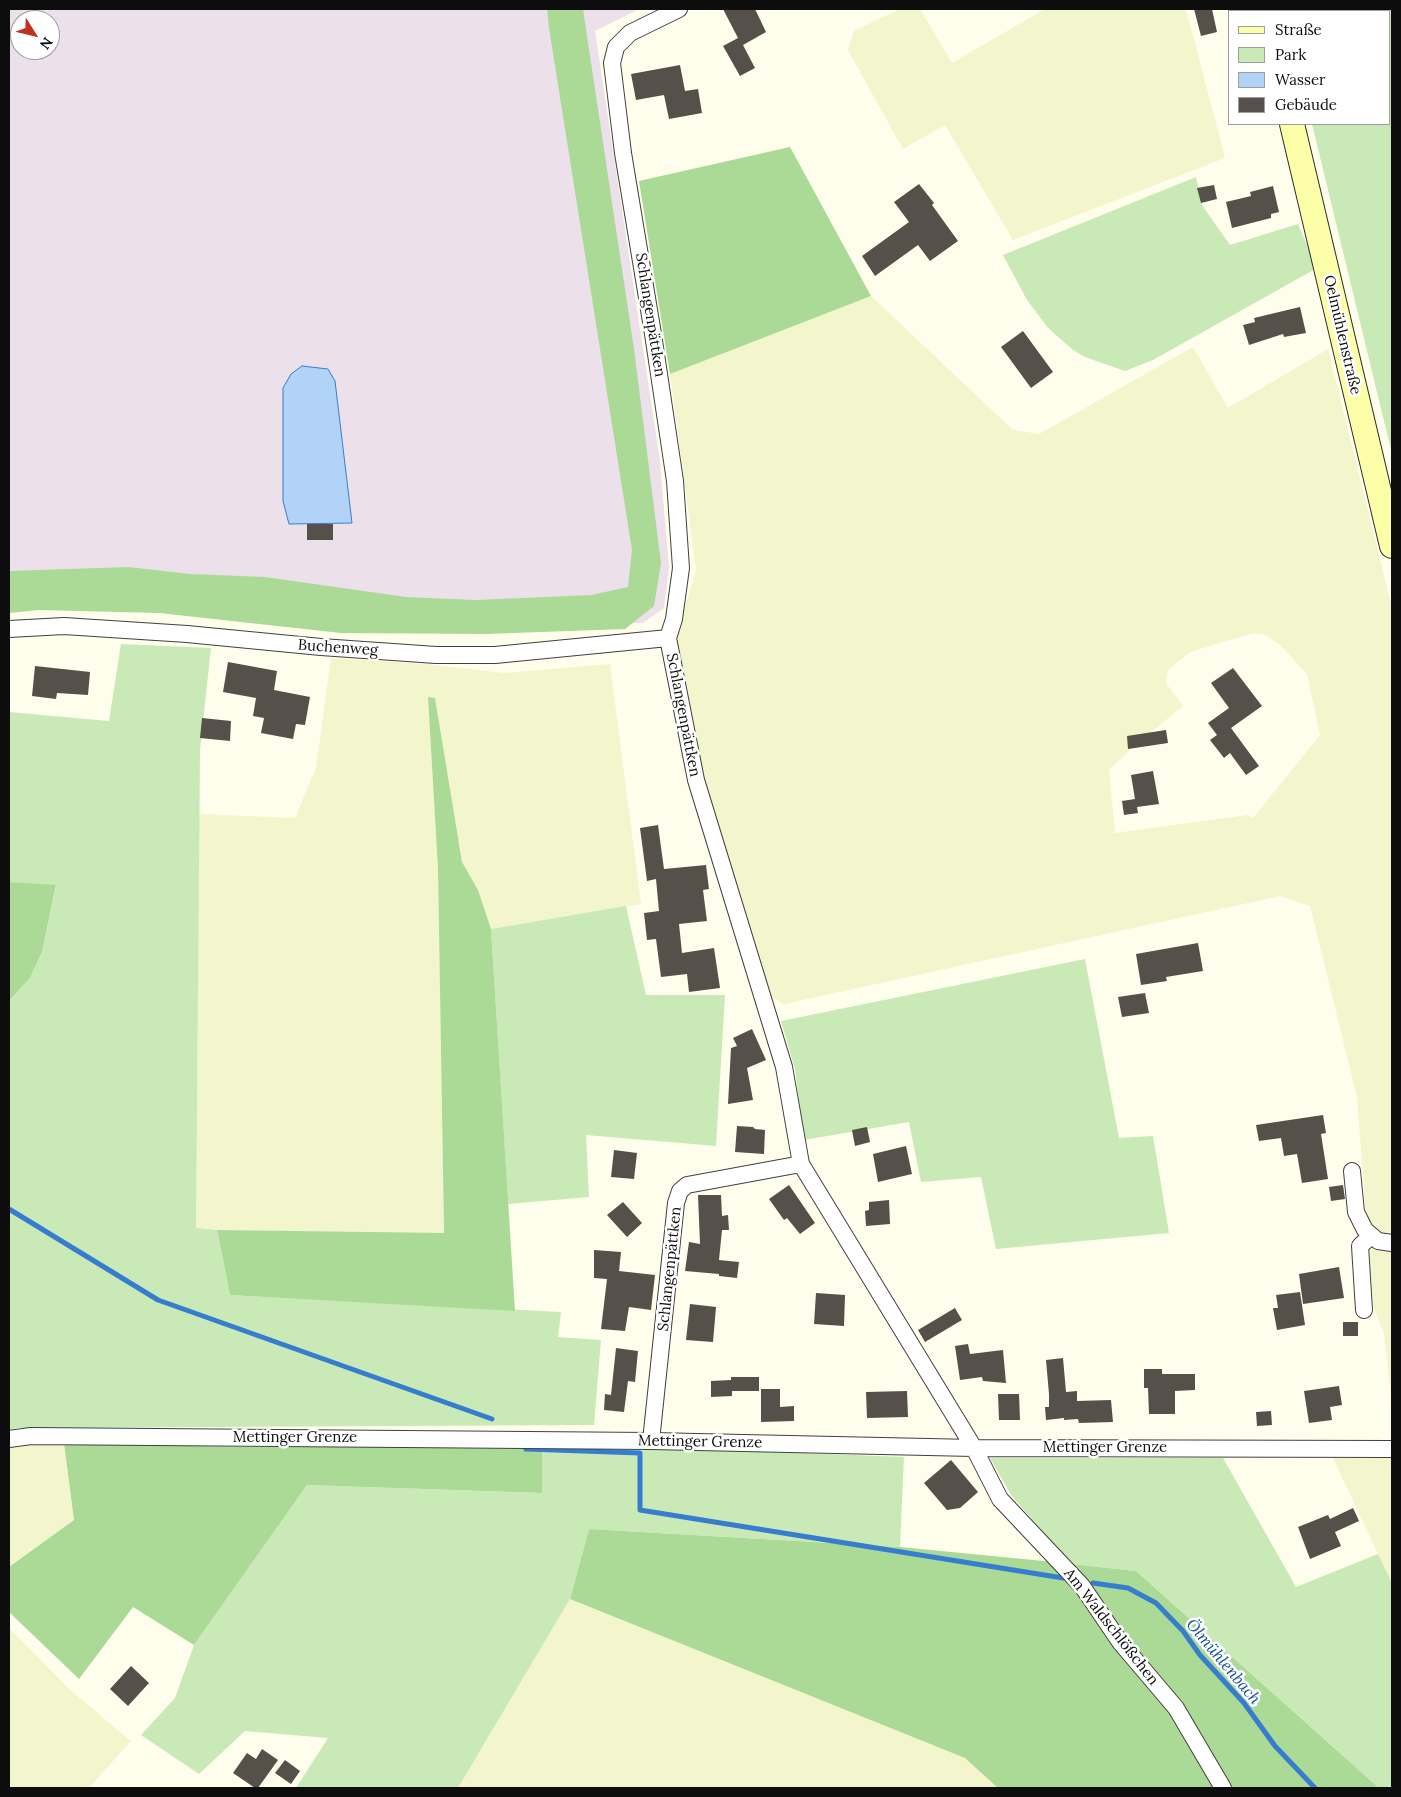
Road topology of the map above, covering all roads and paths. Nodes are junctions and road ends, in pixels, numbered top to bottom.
1 (678, 9) edge
2 (1292, 125) edge
3 (1392, 546) edge
4 (9, 629) edge
5 (668, 638) junction
6 (801, 1164) junction
7 (1352, 1170) dead end
8 (1372, 1236) junction
9 (1392, 1243) edge
10 (1364, 1310) dead end
11 (9, 1440) edge
12 (651, 1441) junction
13 (974, 1448) junction
14 (1392, 1449) edge
15 (1223, 1788) edge

1 - 5 street, Schlangenpättken
2 - 3 street, Oelmühlenstraße
4 - 5 street, Buchenweg
5 - 6 street, Schlangenpättken
6 - 12 street, Schlangenpättken
6 - 13 street, Schlangenpättken
7 - 8 street
8 - 9 street
8 - 10 street
11 - 12 street, Mettinger Grenze
12 - 13 street, Mettinger Grenze
13 - 14 street, Mettinger Grenze
13 - 15 street, Am Waldschlößchen

